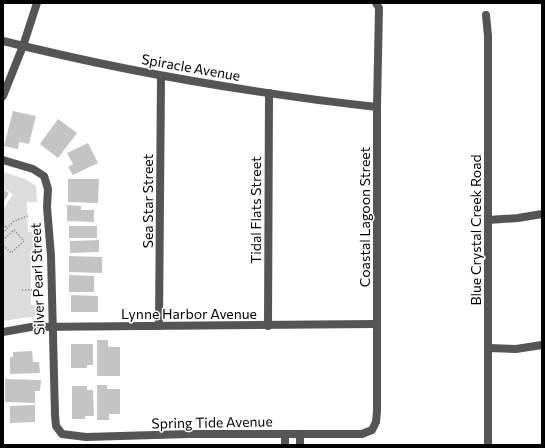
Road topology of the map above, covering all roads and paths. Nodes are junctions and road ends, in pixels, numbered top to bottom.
1 (37, 3) edge
2 (376, 3) edge
3 (486, 15) dead end
4 (3, 41) edge
5 (23, 46) junction
6 (161, 76) junction
7 (269, 94) junction
8 (3, 96) edge
9 (377, 107) junction
10 (3, 160) edge
11 (542, 214) edge
12 (28, 216) dead end
13 (488, 220) junction
14 (3, 224) edge
15 (7, 228) junction
16 (3, 233) edge
17 (8, 236) junction
18 (3, 240) edge
19 (3, 245) edge
20 (22, 290) dead end
21 (32, 290) dead end
22 (376, 324) junction
23 (52, 326) junction
24 (159, 326) junction
25 (268, 326) junction
26 (3, 332) edge
27 (542, 345) edge
28 (488, 348) junction
29 (56, 426) joint
30 (372, 430) joint
31 (285, 434) junction
32 (300, 434) junction
33 (285, 445) edge
34 (300, 445) edge
35 (488, 445) edge

1 - 5 street
2 - 9 street, Coastal Lagoon Street
3 - 13 street, Blue Crystal Creek Road
4 - 5 street, Spiracle Avenue
5 - 6 street, Spiracle Avenue
5 - 8 street
6 - 7 street, Spiracle Avenue
6 - 24 street, Sea Star Street
7 - 9 street, Spiracle Avenue
7 - 25 street, Tidal Flats Street
9 - 22 street, Coastal Lagoon Street
10 - 23 street, Silver Pearl Street
11 - 13 street
12 - 15 path
13 - 28 street, Blue Crystal Creek Road
14 - 15 path
15 - 16 path
16 - 17 path
17 - 18 path
17 - 19 path
20 - 21 path
22 - 25 street, Lynne Harbor Avenue
22 - 30 street, Coastal Lagoon Street
23 - 24 street, Lynne Harbor Avenue
23 - 26 street, Lynne Harbor Avenue
23 - 29 street, Silver Pearl Street
24 - 25 street, Lynne Harbor Avenue
27 - 28 street
28 - 35 street, Blue Crystal Creek Road
29 - 31 street, Spring Tide Avenue
30 - 32 street, Spring Tide Avenue
31 - 32 street, Spring Tide Avenue
31 - 33 street
32 - 34 street

